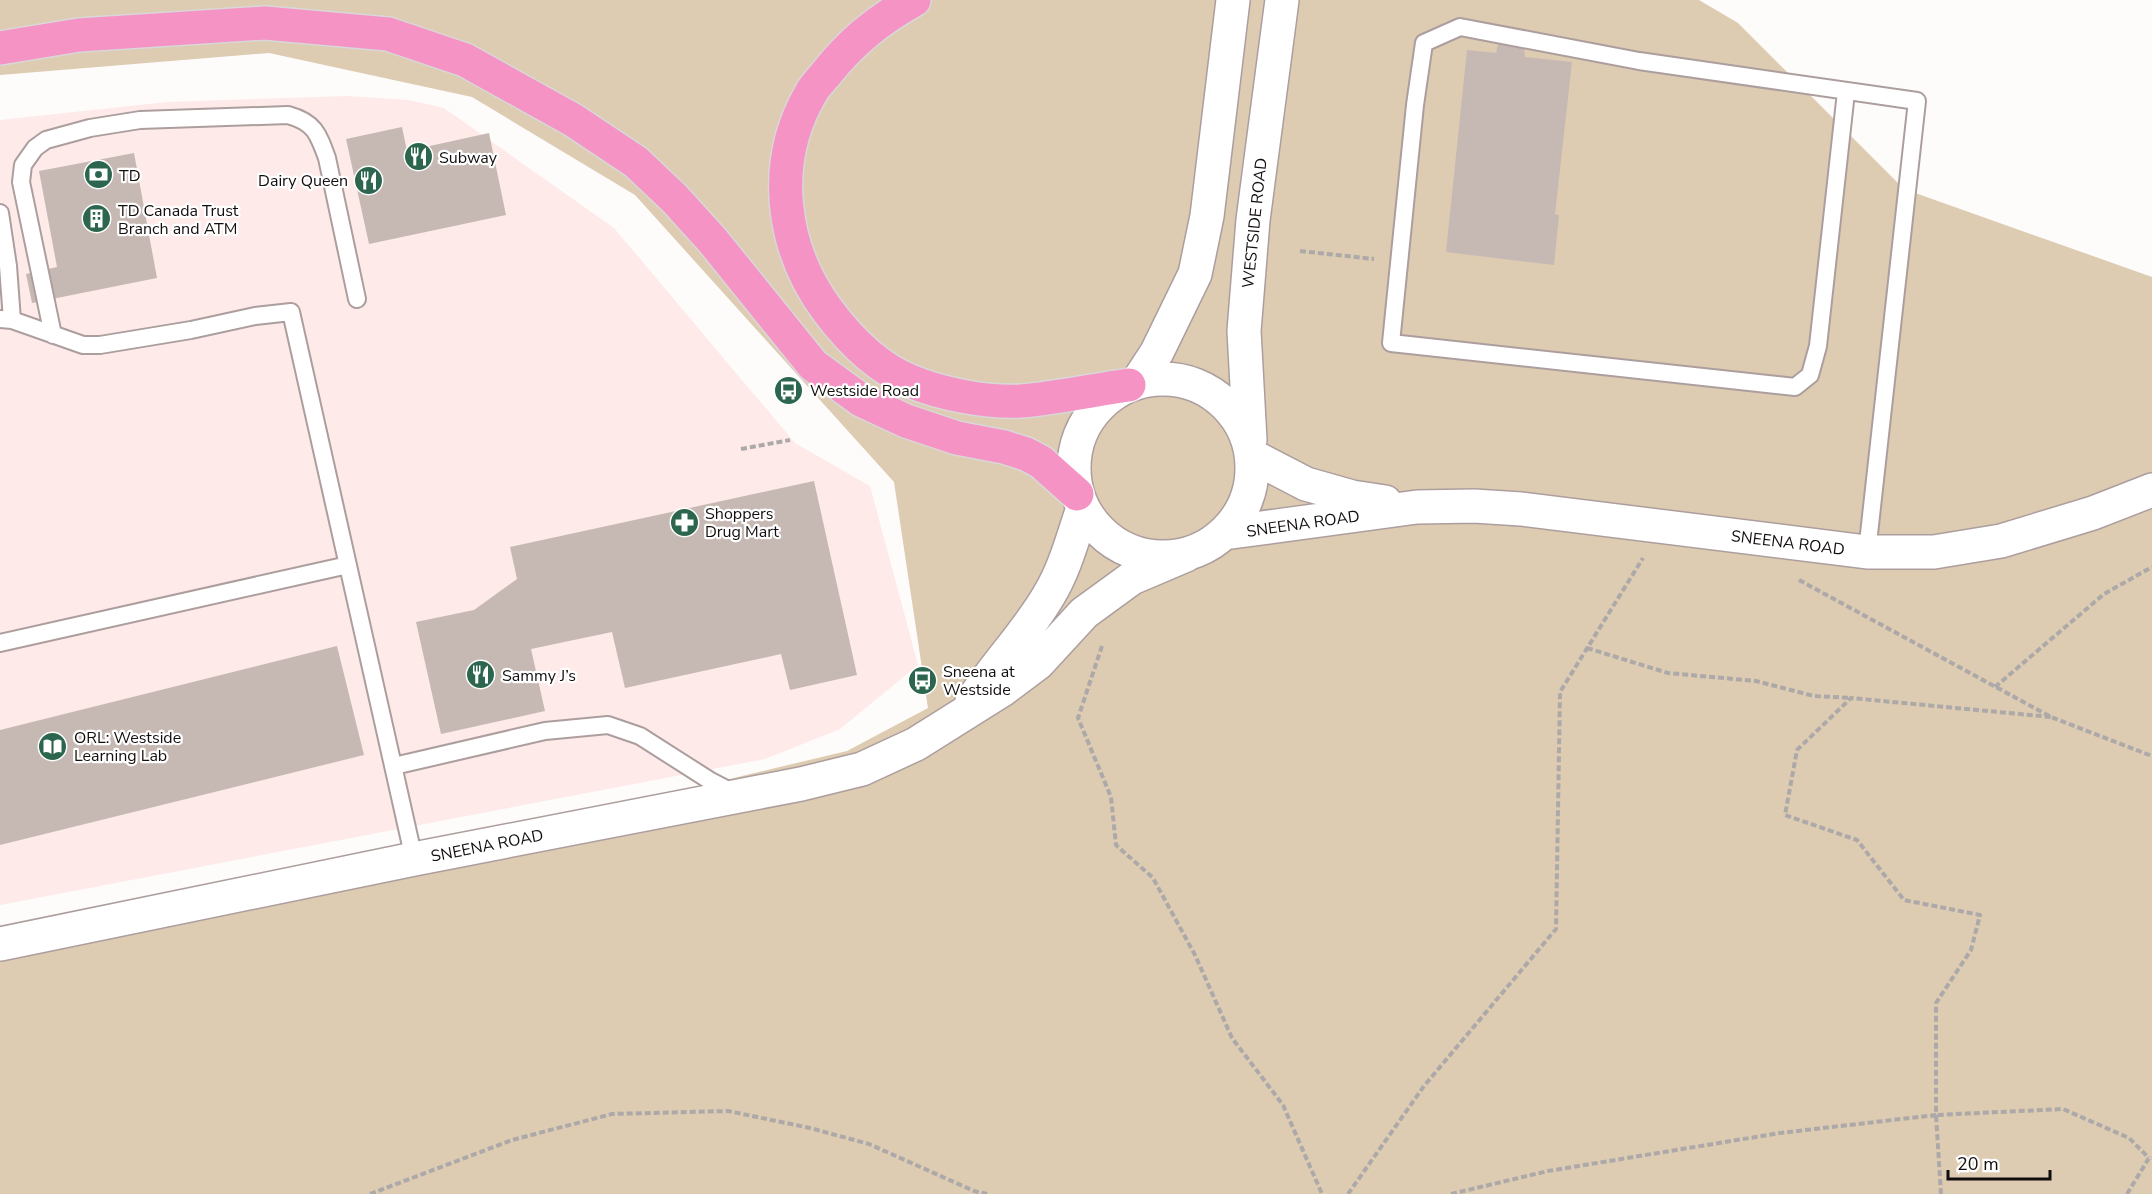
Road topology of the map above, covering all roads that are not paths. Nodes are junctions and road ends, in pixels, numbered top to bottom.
1 (914, 0) edge
2 (1233, 0) edge
3 (1282, 1) edge
4 (0, 48) edge
5 (1846, 92) junction
6 (0, 213) edge
7 (357, 299) dead end
8 (6, 319) edge
9 (53, 335) junction
10 (1133, 383) junction
11 (1251, 452) junction
12 (2152, 490) edge
13 (1080, 501) junction
14 (1417, 507) junction
15 (1224, 533) junction
16 (1867, 552) junction
17 (1186, 555) junction
18 (348, 565) junction
19 (0, 643) edge
20 (963, 715) junction
21 (393, 766) junction
22 (740, 796) junction
23 (414, 859) junction
24 (0, 944) edge

1 - 10 highway
2 - 10 street
3 - 11 street, WESTSIDE ROAD
4 - 13 highway
5 - 5 lane
5 - 16 lane
6 - 8 lane
7 - 9 lane
8 - 9 lane
9 - 18 lane
10 - 11 street
10 - 13 street
11 - 14 street, SNEENA ROAD
11 - 15 street
12 - 16 street, SNEENA ROAD
13 - 17 street
13 - 20 street, SNEENA ROAD
14 - 15 street, SNEENA ROAD
14 - 16 street, SNEENA ROAD
15 - 17 street
17 - 20 street, SNEENA ROAD
18 - 19 lane
18 - 21 lane
20 - 22 street, SNEENA ROAD
21 - 22 lane
21 - 23 lane
22 - 23 street, SNEENA ROAD
23 - 24 street, SNEENA ROAD

